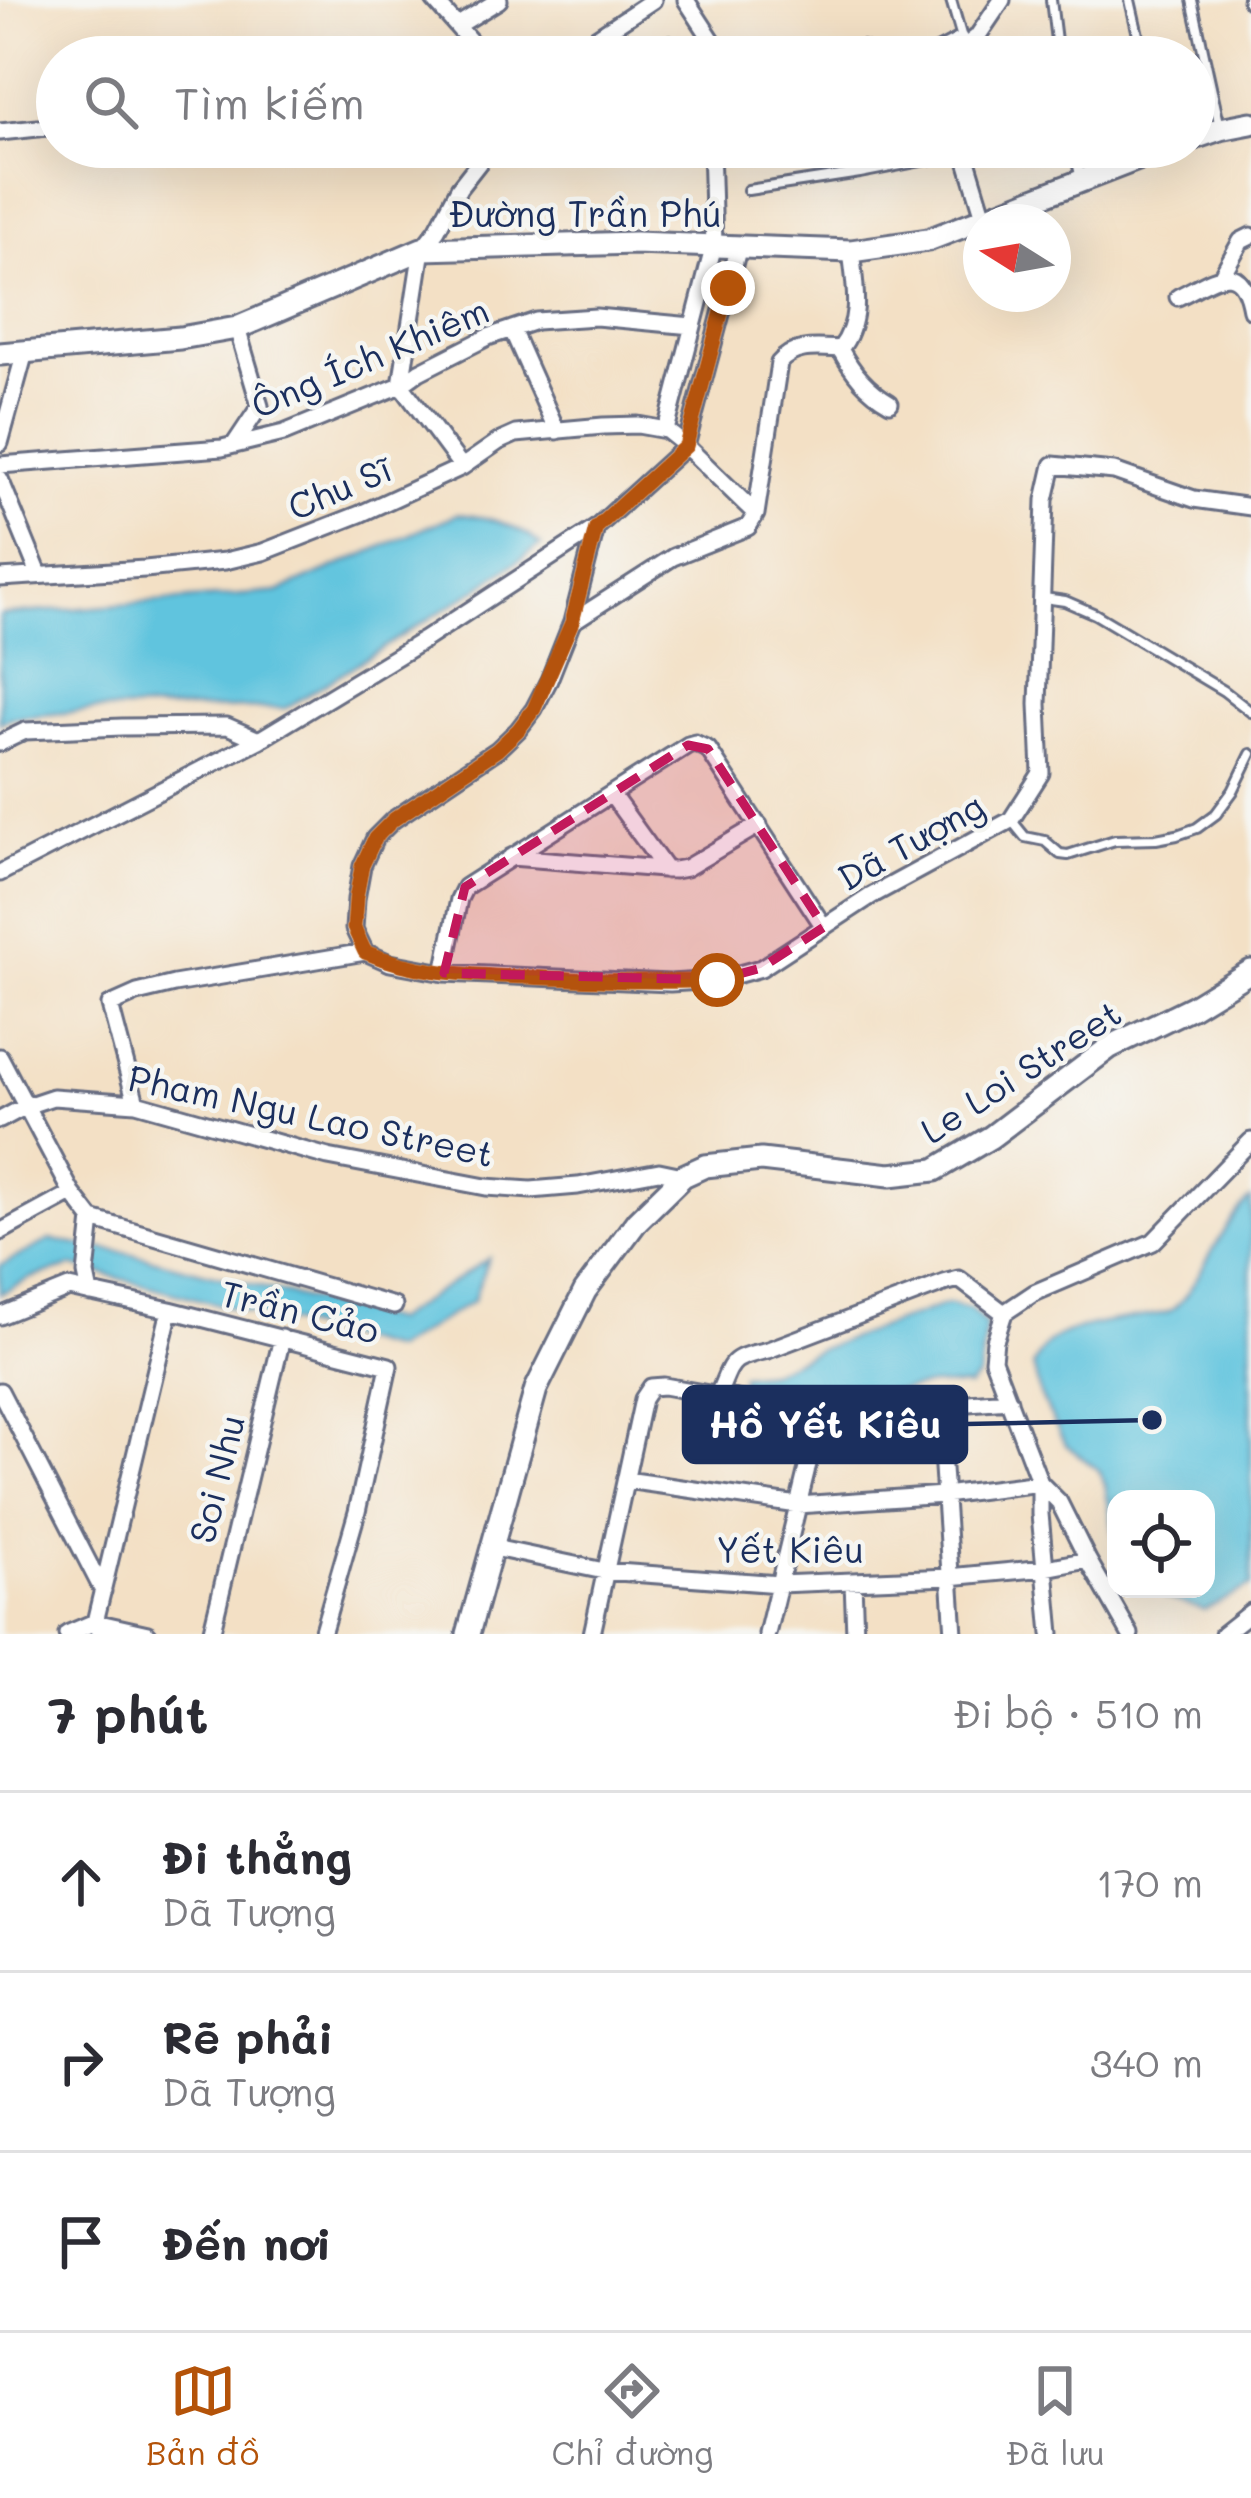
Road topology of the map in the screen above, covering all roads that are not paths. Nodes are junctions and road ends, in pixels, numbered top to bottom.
1 (434, 0) edge
2 (500, 0) edge
3 (652, 0) edge
4 (686, 0) edge
5 (951, 0) edge
6 (1002, 0) edge
7 (1051, 0) edge
8 (1130, 0) edge
9 (1192, 0) edge
10 (457, 26) junction
11 (466, 36) edge
12 (599, 36) edge
13 (709, 36) edge
14 (958, 36) edge
15 (978, 36) edge
16 (1055, 36) edge
17 (1138, 36) edge
18 (1200, 36) edge
19 (1215, 106) edge
20 (1251, 123) edge
21 (36, 128) edge
22 (1220, 129) junction
23 (1215, 131) edge
24 (0, 132) edge
25 (475, 168) edge
26 (712, 168) edge
27 (883, 168) edge
28 (969, 168) edge
29 (1078, 168) edge
30 (1112, 168) edge
31 (1081, 180) junction
32 (748, 190) dead end
33 (980, 204) edge
34 (1023, 204) edge
35 (963, 228) edge
36 (1251, 236) edge
37 (714, 245) junction
38 (739, 245) junction
39 (422, 248) junction
40 (851, 251) junction
41 (1222, 274) junction
42 (1178, 297) dead end
43 (1251, 310) edge
44 (692, 326) junction
45 (237, 328) junction
46 (512, 329) junction
47 (840, 349) junction
48 (25, 352) junction
49 (0, 354) edge
50 (401, 385) junction
51 (890, 403) dead end
52 (665, 430) junction
53 (557, 431) junction
54 (0, 443) edge
55 (234, 446) junction
56 (686, 446) junction
57 (0, 464) edge
58 (462, 466) junction
59 (0, 479) edge
60 (1251, 507) edge
61 (756, 514) junction
62 (596, 528) junction
63 (39, 574) junction
64 (0, 578) edge
65 (1043, 598) junction
66 (572, 622) junction
67 (1251, 712) edge
68 (259, 740) junction
69 (0, 743) edge
70 (1251, 754) edge
71 (611, 794) junction
72 (1011, 820) junction
73 (759, 825) junction
74 (511, 856) junction
75 (666, 870) junction
76 (0, 873) edge
77 (824, 926) junction
78 (365, 952) junction
79 (1251, 971) edge
80 (444, 974) junction
81 (0, 1058) edge
82 (136, 1103) junction
83 (26, 1106) junction
84 (0, 1120) edge
85 (1251, 1141) edge
86 (683, 1176) junction
87 (71, 1193) junction
88 (91, 1225) junction
89 (0, 1232) edge
90 (90, 1293) junction
91 (394, 1306) dead end
92 (170, 1310) junction
93 (1004, 1313) junction
94 (0, 1316) edge
95 (282, 1339) junction
96 (0, 1391) edge
97 (718, 1395) junction
98 (1010, 1400) junction
99 (939, 1407) junction
100 (820, 1414) junction
101 (626, 1480) junction
102 (1040, 1483) junction
103 (944, 1495) junction
104 (798, 1505) junction
105 (494, 1547) junction
106 (1088, 1560) junction
107 (1046, 1568) junction
108 (604, 1571) junction
109 (949, 1576) junction
110 (853, 1582) junction
111 (779, 1584) junction
112 (103, 1591) junction
113 (1246, 1623) edge
114 (98, 1628) edge
115 (67, 1634) edge
116 (148, 1634) edge
117 (211, 1634) edge
118 (322, 1634) edge
119 (468, 1634) edge
120 (592, 1634) edge
121 (766, 1634) edge
122 (855, 1634) edge
123 (953, 1634) edge
124 (1051, 1634) edge
125 (1130, 1634) edge
126 (1223, 1634) edge

1 - 10 street
2 - 10 street
3 - 12 street
4 - 13 street
5 - 14 lane
6 - 15 street
7 - 16 lane
8 - 17 lane
9 - 18 lane
10 - 11 street
19 - 22 lane
20 - 22 main road
21 - 24 street
22 - 23 main road
25 - 39 street
26 - 37 street
27 - 32 lane
28 - 33 street
29 - 31 lane
30 - 31 main road, Đường Trần Phú
31 - 34 main road, Đường Trần Phú
35 - 40 main road, Đường Trần Phú
36 - 41 street
37 - 38 main road, Đường Trần Phú
37 - 39 main road, Đường Trần Phú
37 - 44 street
38 - 40 main road, Đường Trần Phú
38 - 56 street
39 - 45 main road, Đường Trần Phú
39 - 50 street
40 - 47 street
41 - 42 street
41 - 43 street
44 - 46 street, Ông Ích Khiêm
44 - 52 street
45 - 48 main road, Đường Trần Phú
45 - 55 street
46 - 50 street, Ông Ích Khiêm
46 - 53 street
47 - 51 street
47 - 61 street
48 - 49 main road, Đường Trần Phú
48 - 54 street
50 - 55 street, Ông Ích Khiêm
50 - 58 street
52 - 53 street, Chu Sĩ
52 - 56 street
53 - 58 street, Chu Sĩ
55 - 57 street, Ông Ích Khiêm
56 - 61 street
56 - 62 street
58 - 63 street, Chu Sĩ
59 - 63 street
60 - 65 street, Dã Tượng
61 - 66 street
62 - 66 street
62 - 68 street
63 - 64 street, Chu Sĩ
65 - 67 lane
65 - 72 street, Dã Tượng
66 - 78 street
68 - 69 street
68 - 76 street
70 - 72 lane
71 - 73 street
71 - 74 street
71 - 75 street
72 - 77 street, Dã Tượng
73 - 75 street
73 - 77 street
74 - 75 street
74 - 80 street
77 - 80 street, Dã Tượng
78 - 80 street, Dã Tượng
78 - 82 street, Dã Tượng
79 - 86 main road, Le Loi Street
81 - 83 street
82 - 83 street, Pham Ngu Lao Street
82 - 86 street, Pham Ngu Lao Street
83 - 84 street, Pham Ngu Lao Street
83 - 87 street
85 - 93 street
86 - 105 main road
87 - 88 street
87 - 89 street
88 - 90 street
88 - 91 street
90 - 92 street, Trần Cảo
90 - 94 street, Trần Cảo
92 - 95 street, Trần Cảo
92 - 112 street
93 - 97 street
93 - 98 street
95 - 117 street, Soi Nhu
95 - 118 street, Trần Cảo
96 - 112 street
97 - 100 street
97 - 101 street
98 - 99 street
98 - 102 street
99 - 100 street
99 - 103 street
100 - 104 street
101 - 104 street
101 - 108 street
102 - 103 street
102 - 106 street
102 - 107 street
103 - 104 street
103 - 109 street
104 - 111 street
105 - 108 street, Yết Kiêu
105 - 119 main road
106 - 107 street, Yết Kiêu
106 - 125 street
107 - 109 street, Yết Kiêu
107 - 124 street
108 - 111 street, Yết Kiêu
108 - 120 street
109 - 110 street, Yết Kiêu
109 - 123 street
110 - 111 street, Yết Kiêu
110 - 122 street
111 - 121 street
112 - 114 street
113 - 126 street
114 - 115 street
114 - 116 street

